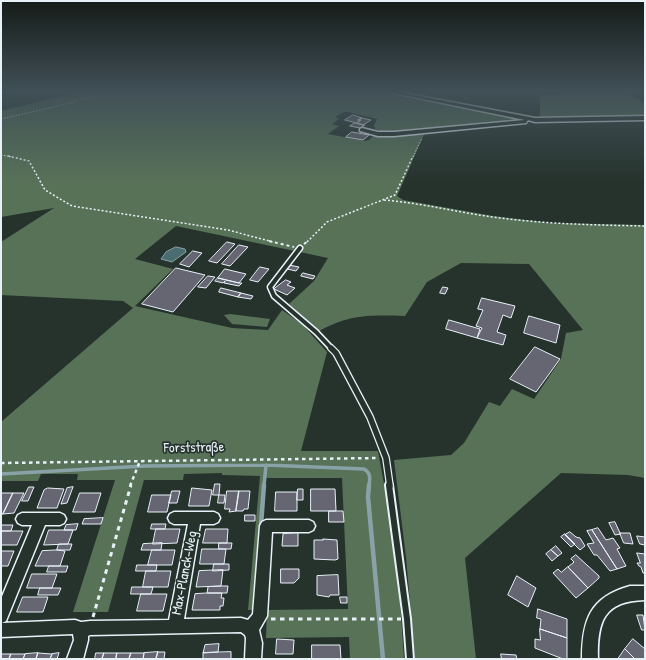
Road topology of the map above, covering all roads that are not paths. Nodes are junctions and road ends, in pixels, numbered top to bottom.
1 (518, 122) edge
2 (362, 130) dead end
3 (300, 248) road end
4 (174, 518) dead end
5 (195, 518) junction
6 (214, 518) dead end
7 (22, 519) dead end
8 (41, 519) junction
9 (60, 519) dead end
10 (308, 526) dead end
11 (645, 593) edge
12 (1, 616) edge
13 (175, 627) junction
14 (85, 629) junction
15 (250, 629) junction
16 (1, 630) edge
17 (76, 659) edge
18 (253, 659) edge
19 (410, 659) edge
20 (590, 659) edge

1 - 2 street
3 - 19 lane
4 - 5 street, Max-Planck-Weg
5 - 6 street, Max-Planck-Weg
5 - 13 street, Max-Planck-Weg
7 - 8 street
8 - 9 street
8 - 12 street
10 - 15 street
11 - 20 street
13 - 14 street, Max-Planck-Weg
13 - 15 street, Max-Planck-Weg
14 - 16 street, Max-Planck-Weg
14 - 17 street
15 - 18 street

